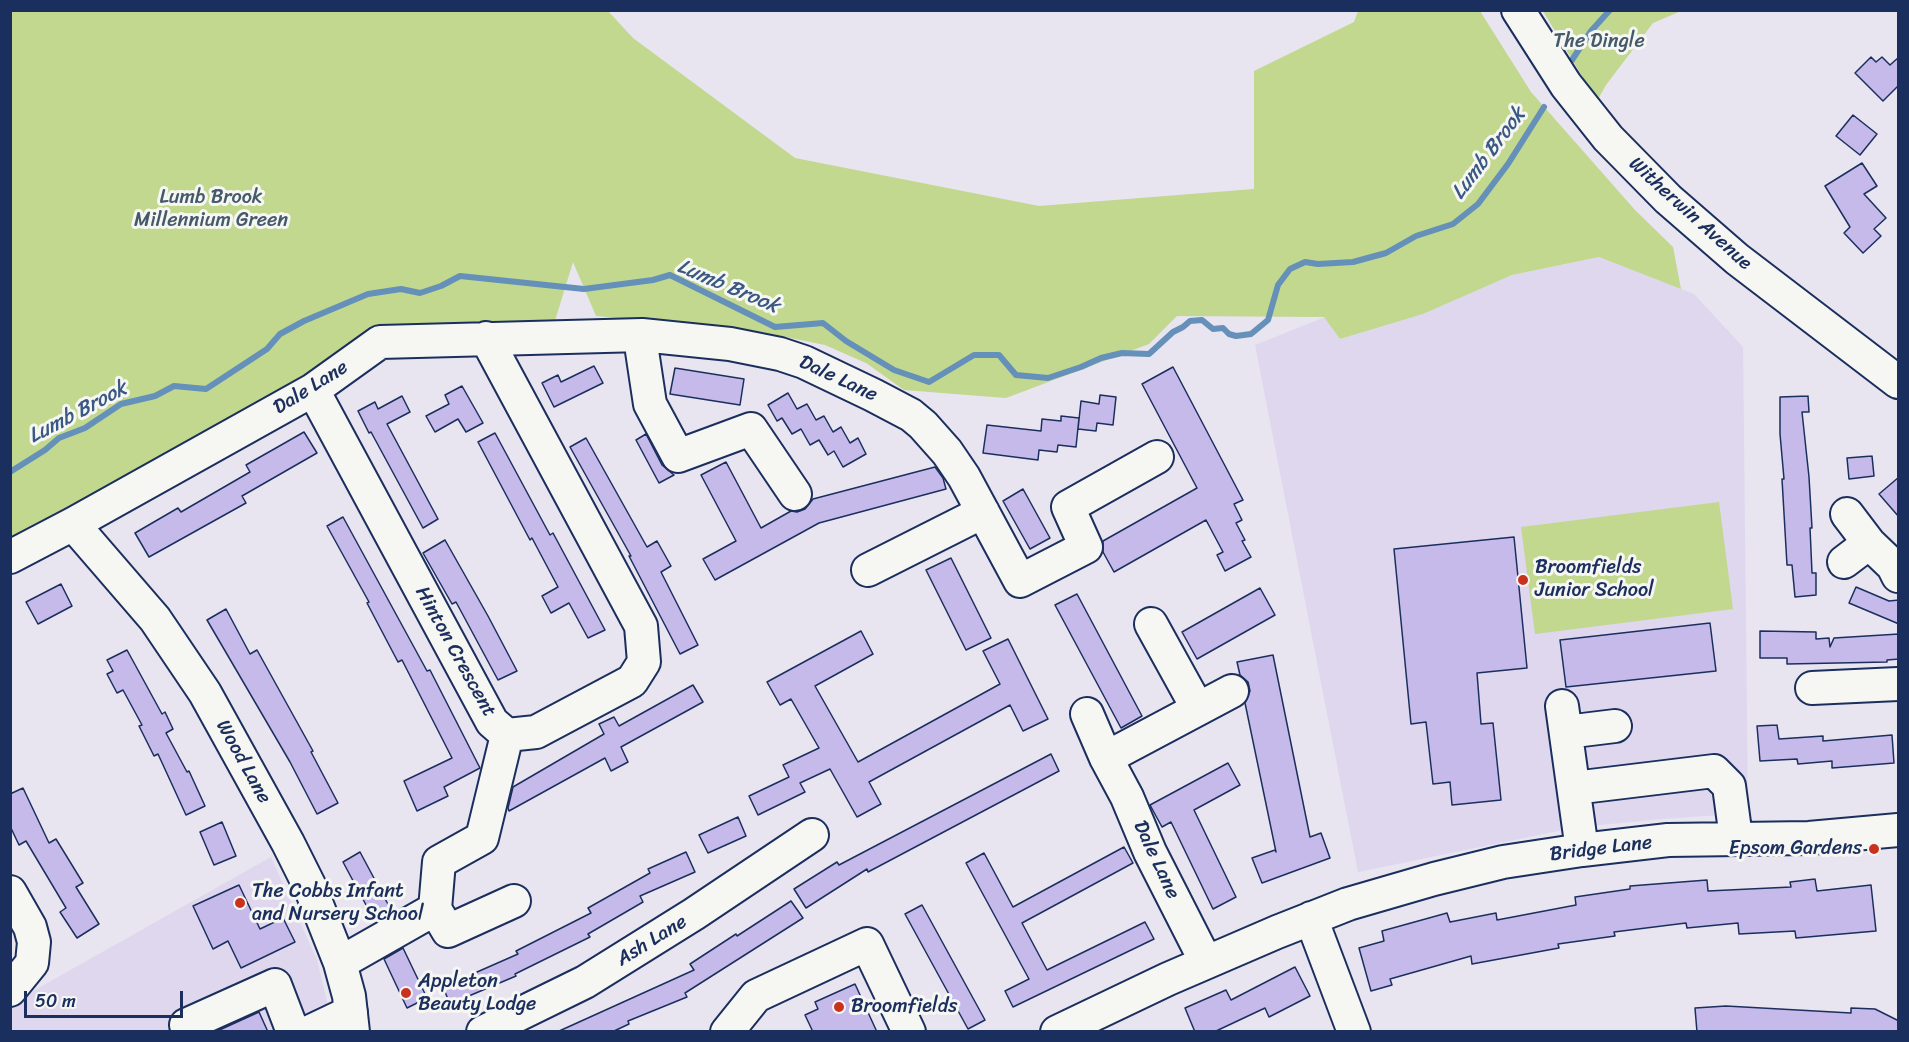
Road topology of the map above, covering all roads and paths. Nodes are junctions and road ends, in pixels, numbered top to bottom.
1 (1518, 10) edge
2 (642, 335) junction
3 (486, 338) junction
4 (1899, 382) edge
5 (313, 390) junction
6 (1157, 457) dead end
7 (795, 494) dead end
8 (983, 512) junction
9 (1847, 514) dead end
10 (73, 524) junction
11 (1869, 543) junction
12 (10, 557) edge
13 (1844, 562) dead end
14 (868, 570) dead end
15 (1899, 576) edge
16 (1151, 624) dead end
17 (1899, 684) edge
18 (1812, 688) dead end
19 (1232, 691) dead end
20 (1198, 709) junction
21 (1087, 714) dead end
22 (1615, 726) dead end
23 (507, 735) junction
24 (1106, 758) junction
25 (1574, 788) junction
26 (1899, 830) edge
27 (812, 835) dead end
28 (1736, 838) junction
29 (1582, 850) junction
30 (10, 892) edge
31 (514, 900) dead end
32 (435, 909) junction
33 (1311, 918) junction
34 (1206, 962) junction
35 (340, 963) junction
36 (11, 990) edge
37 (352, 1022) edge
38 (186, 1025) dead end
39 (293, 1032) edge
40 (309, 1032) edge
41 (483, 1032) edge
42 (727, 1032) edge
43 (909, 1032) edge
44 (1057, 1032) edge
45 (1354, 1032) edge

1 - 4 street, Witherwin Avenue
2 - 3 street, Dale Lane
2 - 7 street
2 - 8 street, Dale Lane
3 - 5 street, Dale Lane
3 - 23 street, Hinton Crescent
5 - 10 street, Dale Lane
5 - 23 street, Hinton Crescent
6 - 8 street, Dale Lane
8 - 14 street
9 - 11 street
10 - 12 street, Dale Lane
10 - 35 street, Wood Lane
11 - 13 street
11 - 15 street
16 - 20 street
17 - 18 street
19 - 20 street
20 - 24 street
21 - 24 street, Dale Lane
22 - 25 street
23 - 32 street
24 - 34 street, Dale Lane
25 - 28 street
25 - 29 street
26 - 28 street, Bridge Lane
27 - 41 street, Ash Lane
28 - 29 street, Bridge Lane
29 - 33 street, Bridge Lane
30 - 36 street
31 - 32 street
32 - 35 street
33 - 34 street, Bridge Lane
33 - 45 street
34 - 44 street, Bridge Lane
35 - 37 street, Wood Lane
37 - 40 street
38 - 39 street
42 - 43 street

